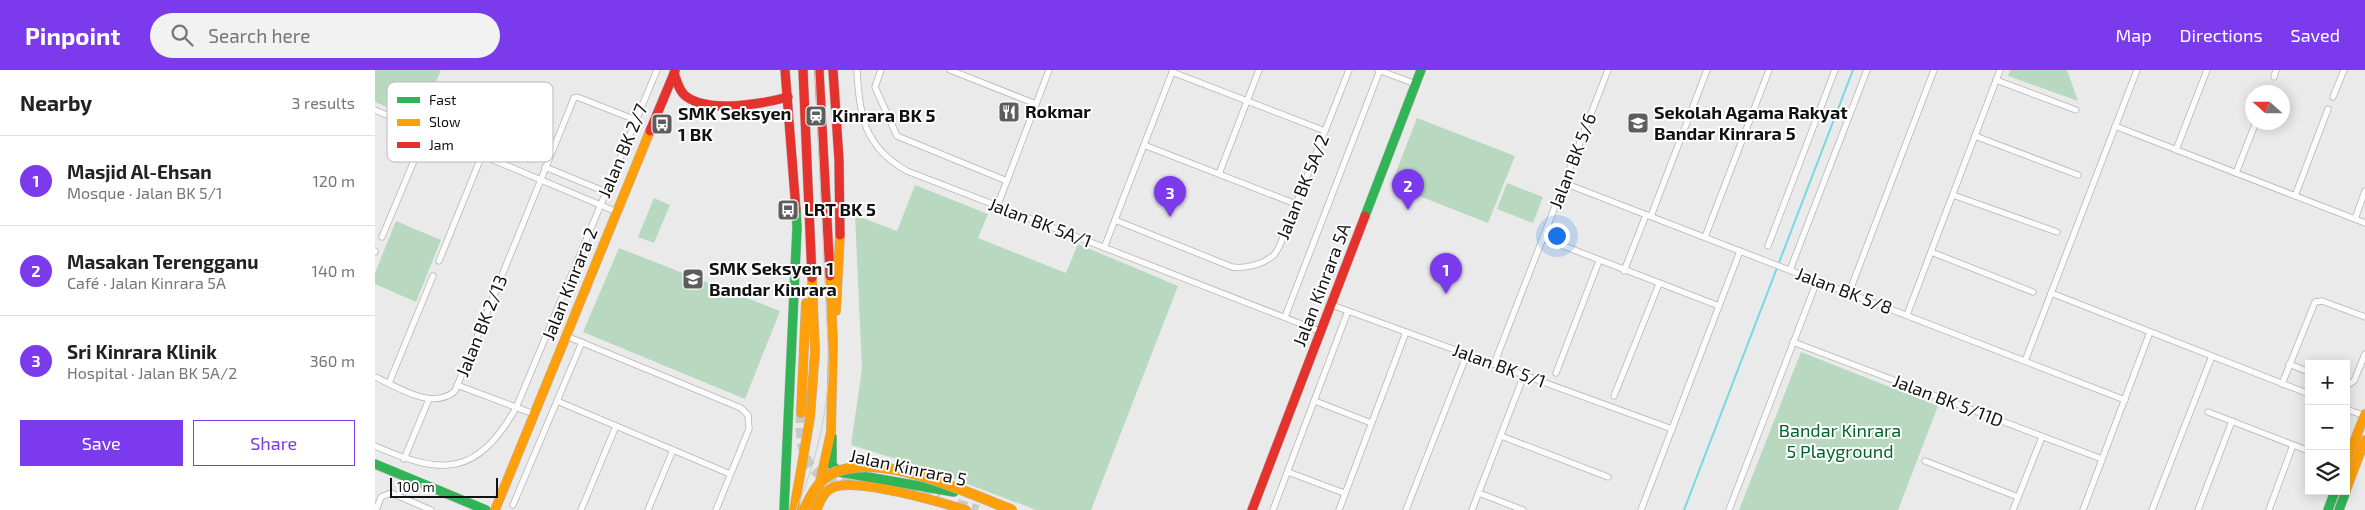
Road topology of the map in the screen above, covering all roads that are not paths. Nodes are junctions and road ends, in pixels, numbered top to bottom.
1 (657, 70) edge
2 (785, 70) edge
3 (803, 70) edge
4 (819, 70) edge
5 (833, 70) edge
6 (857, 70) edge
7 (881, 70) edge
8 (950, 70) edge
9 (1049, 70) edge
10 (1259, 70) edge
11 (1349, 70) edge
12 (1379, 70) edge
13 (1415, 70) edge
14 (1421, 70) edge
15 (1608, 70) edge
16 (1707, 70) edge
17 (1769, 70) edge
18 (1835, 70) edge
19 (1867, 70) edge
20 (1934, 70) edge
21 (2000, 70) edge
22 (2137, 70) edge
23 (2207, 70) edge
24 (2276, 70) edge
25 (2344, 70) edge
26 (675, 71) edge
27 (1172, 71) edge
28 (2274, 77) dead end
29 (1996, 80) junction
30 (1413, 83) junction
31 (788, 97) junction
32 (2333, 97) dead end
33 (1247, 101) junction
34 (1036, 104) junction
35 (2328, 109) dead end
36 (375, 110) edge
37 (2076, 110) dead end
38 (387, 115) edge
39 (636, 120) junction
40 (2115, 126) junction
41 (2253, 130) edge
42 (1325, 131) junction
43 (1975, 136) junction
44 (1144, 145) junction
45 (553, 148) edge
46 (2176, 150) junction
47 (413, 162) edge
48 (479, 162) edge
49 (498, 162) edge
50 (547, 162) edge
51 (545, 167) junction
52 (2237, 173) junction
53 (1219, 174) junction
54 (2078, 175) dead end
55 (540, 180) junction
56 (1007, 181) junction
57 (1564, 183) junction
58 (606, 192) junction
59 (2365, 192) edge
60 (1953, 195) junction
61 (2295, 196) junction
62 (1296, 204) junction
63 (601, 205) junction
64 (997, 207) junction
65 (617, 212) junction
66 (1649, 215) junction
67 (2355, 219) junction
68 (1115, 220) junction
69 (2365, 223) edge
70 (2057, 232) dead end
71 (809, 235) junction
72 (382, 237) dead end
73 (1705, 237) junction
74 (1543, 238) junction
75 (1768, 246) dead end
76 (1104, 248) junction
77 (1740, 251) junction
78 (1931, 252) junction
79 (439, 261) dead end
80 (1599, 261) junction
81 (1790, 270) junction
82 (1624, 271) junction
83 (433, 276) dead end
84 (1817, 280) junction
85 (1659, 284) junction
86 (2033, 292) dead end
87 (1849, 293) junction
88 (2051, 293) junction
89 (1330, 304) junction
90 (1719, 306) junction
91 (1348, 311) junction
92 (1907, 316) junction
93 (2365, 317) edge
94 (1285, 318) junction
95 (1319, 331) junction
96 (1406, 332) junction
97 (2150, 332) junction
98 (567, 336) junction
99 (582, 342) junction
100 (833, 342) junction
101 (1793, 342) junction
102 (1467, 354) junction
103 (2365, 354) edge
104 (2212, 356) junction
105 (2025, 361) junction
106 (1494, 364) junction
107 (2289, 364) junction
108 (2305, 370) edge
109 (1556, 372) dead end
110 (1524, 375) junction
111 (375, 377) edge
112 (389, 383) junction
113 (2282, 384) junction
114 (2350, 384) edge
115 (457, 385) junction
116 (2305, 393) edge
117 (1614, 396) dead end
118 (429, 399) junction
119 (2125, 400) junction
120 (557, 401) junction
121 (1315, 401) junction
122 (516, 408) junction
123 (2350, 410) edge
124 (2208, 412) dead end
125 (801, 413) tunnel mouth
126 (534, 414) junction
127 (2365, 415) edge
128 (2232, 422) junction
129 (1371, 423) junction
130 (616, 426) junction
131 (1672, 429) junction
132 (831, 432) junction
133 (1501, 436) junction
134 (2042, 436) junction
135 (2365, 440) edge
136 (2293, 445) junction
137 (375, 446) edge
138 (673, 450) junction
139 (2306, 450) edge
140 (2350, 453) edge
141 (404, 459) junction
142 (1925, 460) dead end
143 (2102, 460) junction
144 (375, 464) edge
145 (1288, 472) junction
146 (730, 474) junction
147 (1608, 477) dead end
148 (2350, 480) edge
149 (1344, 493) junction
150 (1479, 493) junction
151 (2334, 495) edge
152 (2345, 495) edge
153 (2018, 498) junction
154 (513, 505) dead end
155 (376, 510) edge
156 (431, 510) edge
157 (486, 510) edge
158 (495, 510) edge
159 (581, 510) edge
160 (648, 510) edge
161 (716, 510) edge
162 (784, 510) edge
163 (794, 510) edge
164 (804, 510) edge
165 (815, 510) edge
166 (965, 510) tunnel mouth
167 (1012, 510) edge
168 (1247, 510) edge
169 (1252, 510) edge
170 (1273, 510) edge
171 (1339, 510) edge
172 (1406, 510) edge
173 (1472, 510) edge
174 (1523, 510) edge
175 (1641, 510) edge
176 (1729, 510) edge
177 (2013, 510) edge
178 (2083, 510) edge
179 (2153, 510) edge
180 (2198, 510) edge
181 (2269, 510) edge
182 (2328, 510) edge
183 (2339, 510) edge

1 - 39 street, Jalan BK 2/7
2 - 31 main road
3 - 71 main road
4 - 100 main road
5 - 100 main road
6 - 64 street, Jalan BK 5A/1
7 - 56 street
8 - 34 street
9 - 34 street
10 - 33 street
11 - 42 street, Jalan BK 5A/2
12 - 30 street
12 - 94 street
13 - 30 main road, Jalan Kinrara 5A
14 - 30 main road, Jalan Kinrara 5A
15 - 57 street, Jalan BK 5/6
16 - 66 street
17 - 73 street
18 - 75 street
19 - 81 street
20 - 87 street
21 - 29 street
22 - 40 street
23 - 46 street
24 - 28 street
25 - 32 street
26 - 31 main road
26 - 65 main road, Jalan Kinrara 2
27 - 33 street
27 - 44 street
29 - 37 street
29 - 43 street
30 - 89 main road, Jalan Kinrara 5A
31 - 162 main road
33 - 42 street
33 - 53 street
34 - 56 street
35 - 61 street
36 - 38 street
39 - 45 street, Jalan BK 2/13
39 - 58 street, Jalan BK 2/7
40 - 46 street
40 - 88 street
41 - 52 street
42 - 62 street, Jalan BK 5A/2
43 - 54 street
43 - 60 street
44 - 53 street
44 - 68 street
46 - 52 street
47 - 72 street
48 - 79 street
49 - 55 street
50 - 51 street, Jalan BK 2/13
51 - 55 street, Jalan BK 2/13
51 - 58 street
52 - 61 street
53 - 62 street
55 - 63 street
55 - 115 street, Jalan BK 2/13
56 - 64 street
57 - 66 street, Jalan BK 5/8
57 - 74 street, Jalan BK 5/6
58 - 63 street, Jalan BK 2/7
59 - 67 street
60 - 70 street
60 - 78 street
61 - 67 street
62 - 68 street, Jalan BK 5A/2
63 - 65 street
63 - 122 street, Jalan BK 2/7
64 - 76 street, Jalan BK 5A/1
65 - 98 main road, Jalan Kinrara 2
66 - 73 street, Jalan BK 5/8
66 - 82 street
67 - 69 street
68 - 76 street
71 - 125 main road
71 - 163 main road
73 - 77 street, Jalan BK 5/8
74 - 80 street
74 - 106 street, Jalan BK 5/6
76 - 94 street, Jalan BK 5A/1
77 - 81 street, Jalan BK 5/8
77 - 90 street
78 - 86 street
78 - 92 street
80 - 82 street
80 - 109 street
81 - 84 street, Jalan BK 5/8
82 - 85 street
83 - 112 street
84 - 87 street, Jalan BK 5/8
84 - 101 street
85 - 90 street
85 - 117 street
87 - 92 street, Jalan BK 5/8
88 - 97 street
88 - 105 street
89 - 91 street, Jalan BK 5/1
89 - 95 main road, Jalan Kinrara 5A
90 - 131 street
91 - 96 street, Jalan BK 5/1
91 - 121 street
92 - 105 street, Jalan BK 5/8
93 - 107 street
94 - 95 street, Jalan BK 5A/1
95 - 168 main road, Jalan Kinrara 5A
95 - 169 main road, Jalan Kinrara 5A
96 - 102 street, Jalan BK 5/1
96 - 129 street
97 - 104 street
97 - 119 street
98 - 99 street
98 - 126 main road, Jalan Kinrara 2
99 - 120 street
99 - 146 street
100 - 132 main road
101 - 134 street, Jalan BK 5/11D
101 - 176 street
102 - 106 street, Jalan BK 5/1
102 - 172 street
103 - 114 street
104 - 113 street
104 - 179 street
105 - 119 street, Jalan BK 5/8
106 - 110 street, Jalan BK 5/1
107 - 108 street
107 - 113 street
110 - 131 street, Jalan BK 5/1
110 - 133 street
111 - 112 street
112 - 118 street
113 - 116 street
115 - 118 street, Jalan BK 2/13
115 - 122 street
118 - 141 street
119 - 143 street
120 - 130 street
120 - 154 street
121 - 129 street
121 - 145 street
122 - 126 street
122 - 141 street, Jalan BK 2/7
123 - 127 street
124 - 128 street
126 - 158 main road, Jalan Kinrara 2
127 - 140 main road
128 - 136 street
128 - 180 street
129 - 149 street
130 - 138 street
130 - 159 street
131 - 175 street
132 - 165 main road
132 - 167 main road, Jalan Kinrara 5
133 - 147 street
133 - 150 street
134 - 143 street, Jalan BK 5/11D
134 - 153 street
135 - 148 main road
136 - 139 street
136 - 181 street
137 - 141 street, Jalan BK 2/7
138 - 146 street
138 - 160 street
142 - 153 street
143 - 178 street
144 - 157 main road
145 - 149 street
145 - 170 street
146 - 161 street
149 - 171 street
150 - 173 street
150 - 174 street
151 - 182 main road
152 - 183 main road
153 - 177 street
155 - 156 street
164 - 167 main road, bridge
165 - 166 main road, Jalan Kinrara 5

